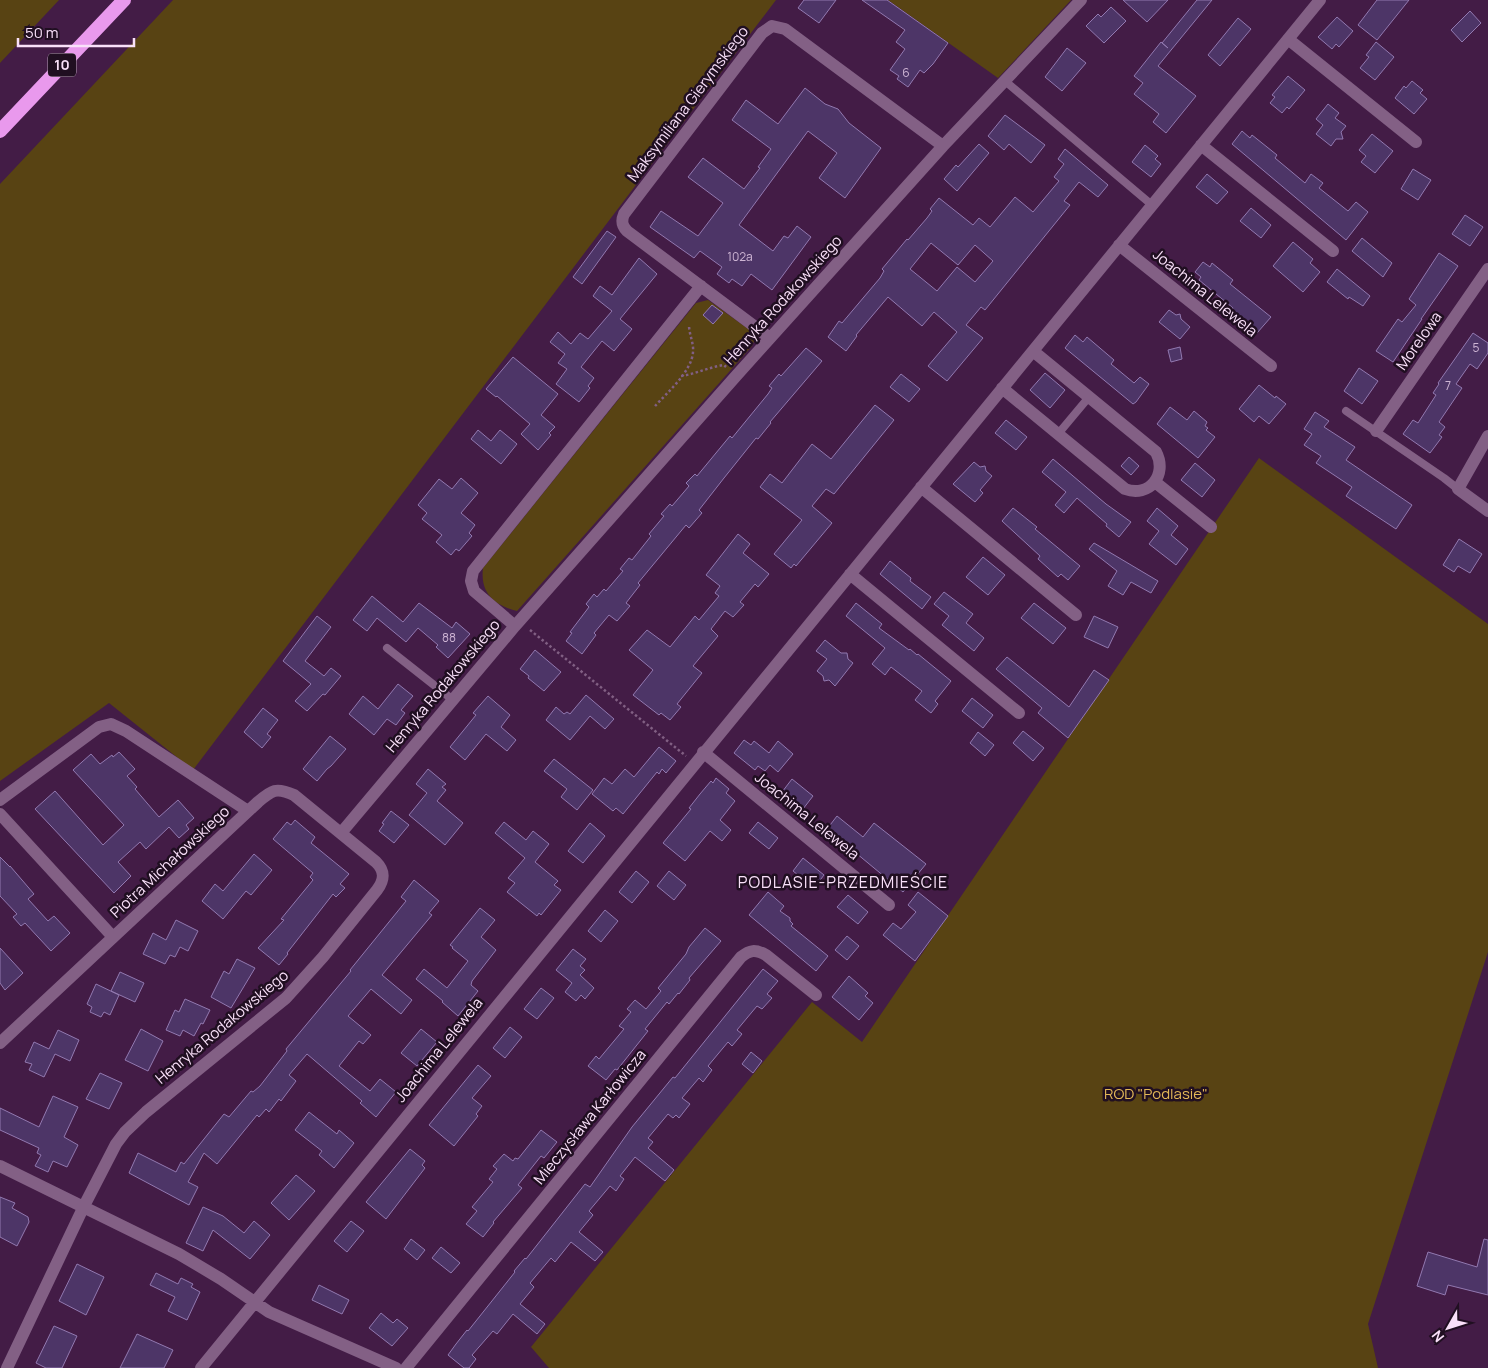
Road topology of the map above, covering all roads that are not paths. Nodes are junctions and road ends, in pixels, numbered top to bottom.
1 (124, 0) edge
2 (1081, 0) edge
3 (1320, 0) edge
4 (1288, 39) junction
5 (1005, 81) junction
6 (0, 131) edge
7 (1416, 142) dead end
8 (1201, 145) junction
9 (943, 146) junction
10 (1152, 204) junction
11 (1119, 245) junction
12 (1333, 251) dead end
13 (1488, 269) edge
14 (701, 286) junction
15 (770, 338) junction
16 (1033, 350) junction
17 (1271, 366) dead end
18 (1002, 388) junction
19 (1089, 397) junction
20 (1346, 411) dead end
21 (1376, 431) junction
22 (1058, 434) junction
23 (1488, 436) edge
24 (1155, 482) junction
25 (921, 486) junction
26 (1458, 489) junction
27 (1488, 511) edge
28 (1211, 527) dead end
29 (850, 574) junction
30 (1076, 615) dead end
31 (517, 624) junction
32 (387, 648) dead end
33 (453, 700) junction
34 (1019, 713) dead end
35 (704, 752) junction
36 (0, 800) edge
37 (248, 811) junction
38 (0, 814) edge
39 (341, 833) junction
40 (889, 905) dead end
41 (114, 937) junction
42 (816, 995) dead end
43 (0, 1026) edge
44 (12, 1032) junction
45 (0, 1043) edge
46 (0, 1166) edge
47 (84, 1206) junction
48 (254, 1302) junction
49 (7, 1368) edge
50 (201, 1368) edge
51 (396, 1368) edge
52 (406, 1368) edge

1 - 6 highway, 10
2 - 5 street, Henryka Rodakowskiego
3 - 4 street, Joachima Lelewela
4 - 7 street
4 - 8 street, Joachima Lelewela
5 - 9 street, Henryka Rodakowskiego
5 - 10 lane
8 - 10 street, Joachima Lelewela
8 - 12 street
9 - 14 street, Maksymiliana Gierymskiego
9 - 15 street, Henryka Rodakowskiego
10 - 11 street, Joachima Lelewela
11 - 16 street, Joachima Lelewela
11 - 17 street, Joachima Lelewela
13 - 21 street, Morelowa
14 - 15 street, Maksymiliana Gierymskiego
14 - 31 street, Henryka Rodakowskiego
15 - 31 street, Henryka Rodakowskiego
16 - 18 street, Joachima Lelewela
16 - 19 street
18 - 22 street
18 - 25 street, Joachima Lelewela
19 - 22 lane
19 - 24 street
20 - 21 lane
21 - 26 lane
22 - 24 street
23 - 26 street
24 - 28 street
25 - 29 street, Joachima Lelewela
25 - 30 street
26 - 27 street
29 - 34 street
29 - 35 street, Joachima Lelewela
31 - 33 street, Henryka Rodakowskiego
32 - 33 lane
33 - 39 street, Henryka Rodakowskiego
35 - 40 street, Joachima Lelewela
35 - 48 street, Joachima Lelewela
36 - 37 street, Piotra Michałowskiego
37 - 39 street, Piotra Michałowskiego
37 - 41 street, Piotra Michałowskiego
38 - 41 street, Piotra Michałowskiego
39 - 47 street, Henryka Rodakowskiego
41 - 44 street, Piotra Michałowskiego
42 - 52 street, Mieczysława Karłowicza
43 - 44 street
44 - 45 street, Piotra Michałowskiego
46 - 47 street
47 - 48 street
47 - 49 street, Henryka Rodakowskiego
48 - 50 street, Joachima Lelewela
48 - 51 street

